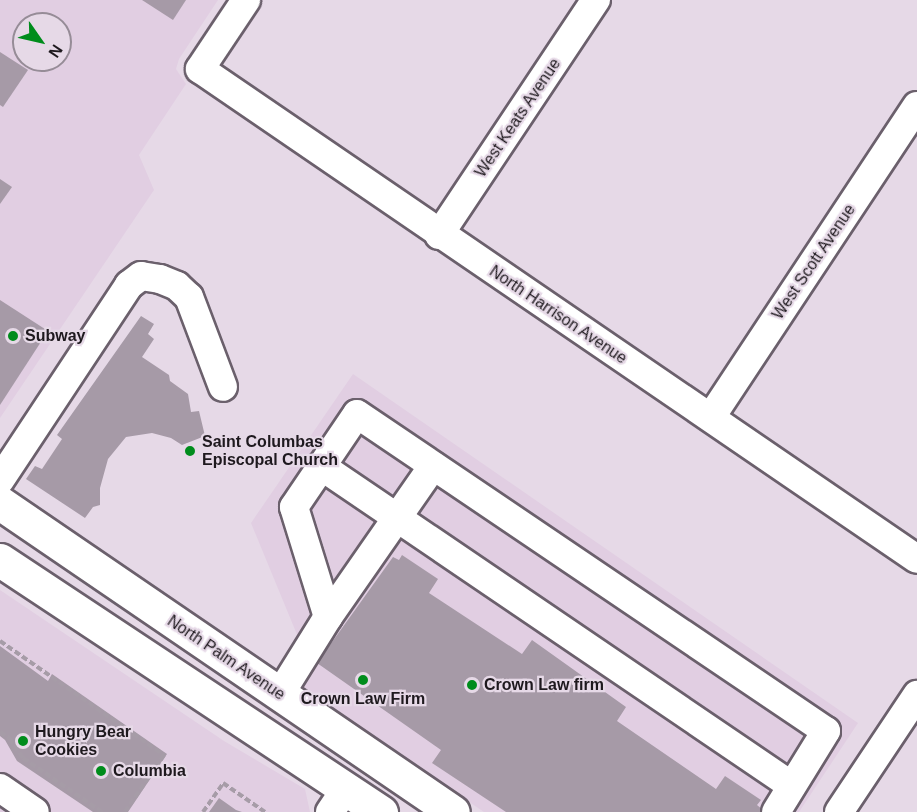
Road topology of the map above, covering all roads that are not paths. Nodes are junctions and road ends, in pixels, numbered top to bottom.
1 (246, 0) edge
2 (596, 0) edge
3 (917, 106) edge
4 (439, 235) junction
5 (223, 387) dead end
6 (711, 417) junction
7 (321, 466) junction
8 (433, 466) junction
9 (0, 480) edge
10 (0, 503) edge
11 (397, 517) junction
12 (917, 559) edge
13 (0, 561) edge
14 (328, 617) junction
15 (280, 694) junction
16 (917, 695) edge
17 (792, 786) junction
18 (0, 788) edge
19 (338, 800) edge
20 (35, 812) edge
21 (381, 812) edge
22 (421, 812) edge
23 (453, 812) edge
24 (776, 812) edge
25 (839, 812) edge

1 - 4 street, North Harrison Avenue
2 - 4 street, West Keats Avenue
3 - 6 street, West Scott Avenue
4 - 6 street, North Harrison Avenue
5 - 9 street
6 - 12 street, North Harrison Avenue
7 - 8 street
7 - 11 street
7 - 14 street
8 - 11 street
8 - 17 street
10 - 15 main road, North Palm Avenue
11 - 14 street
11 - 17 street
13 - 19 main road
14 - 15 street
15 - 23 main road, North Palm Avenue
16 - 25 street
17 - 24 street
18 - 20 street
19 - 21 main road
19 - 22 main road

